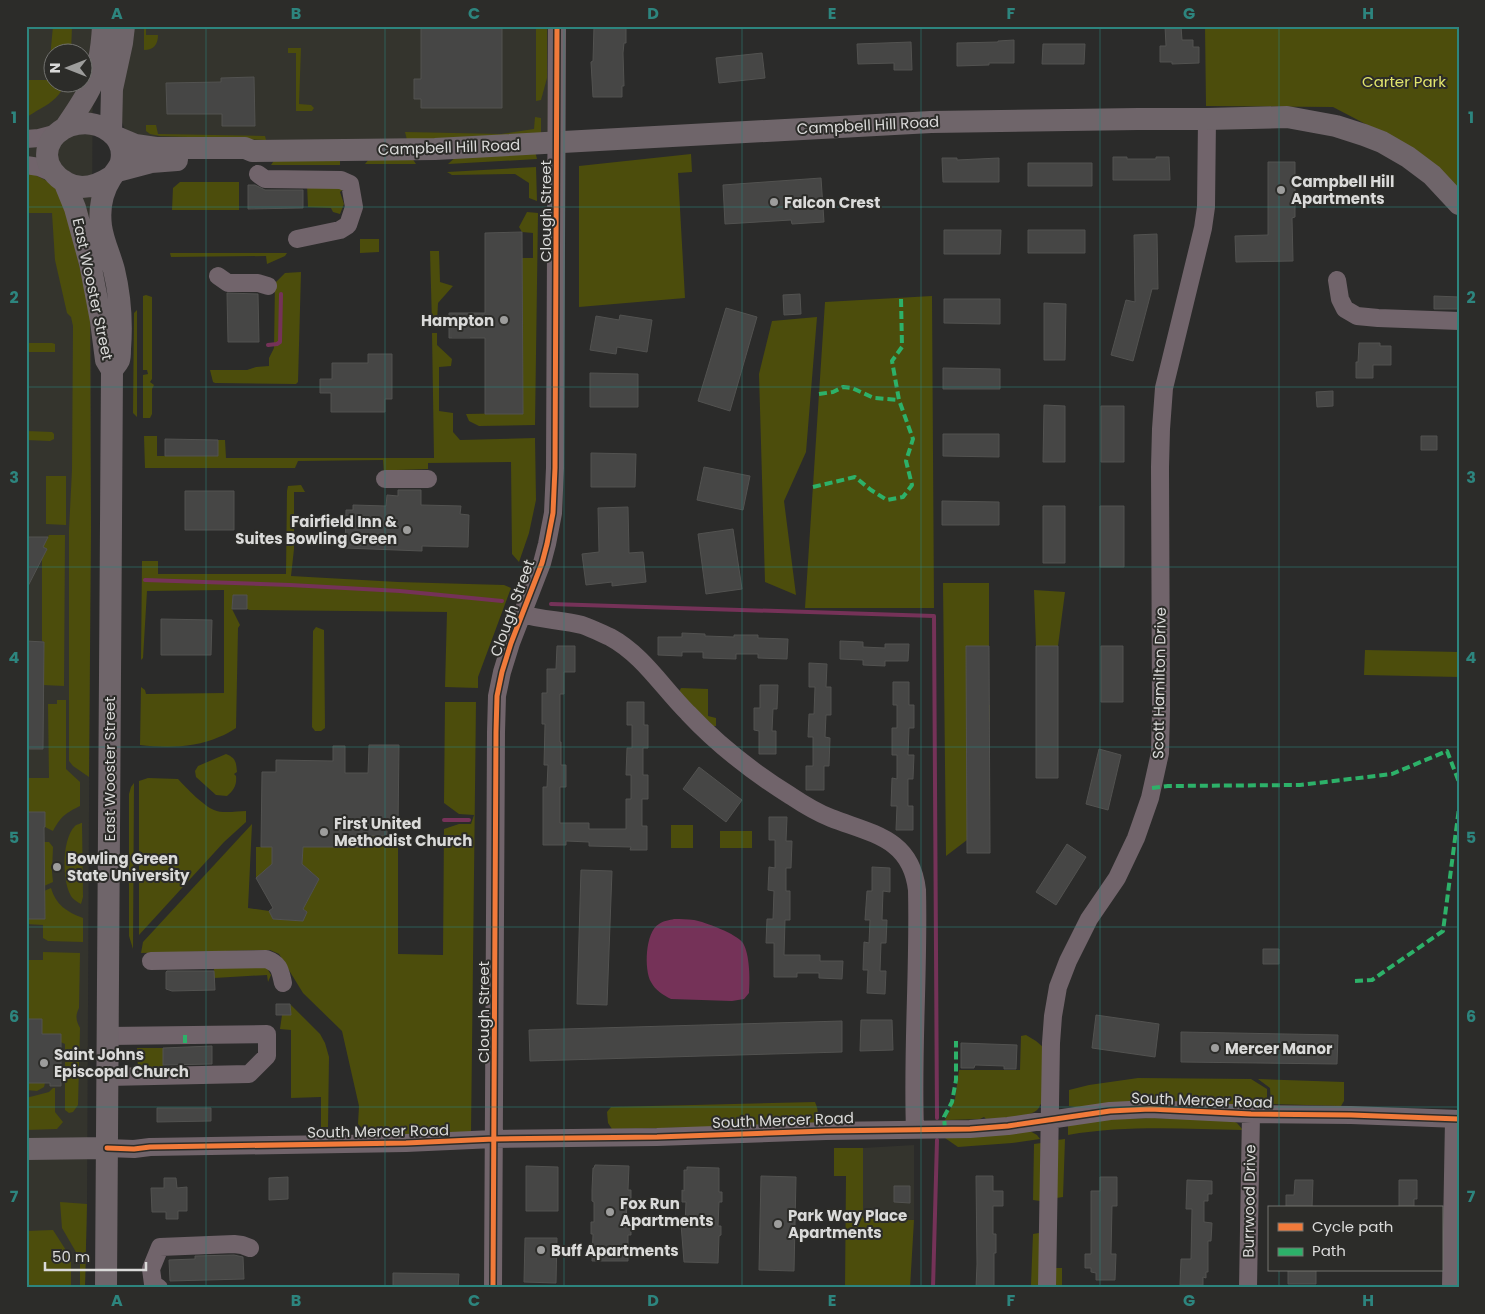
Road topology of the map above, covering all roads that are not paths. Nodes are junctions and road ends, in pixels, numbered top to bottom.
1 (103, 26) edge
2 (124, 26) edge
3 (558, 26) edge
4 (1207, 119) junction
5 (62, 130) junction
6 (113, 135) junction
7 (26, 140) edge
8 (557, 143) junction
9 (252, 151) junction
10 (26, 165) edge
11 (114, 174) junction
12 (258, 174) dead end
13 (59, 177) junction
14 (1459, 204) edge
15 (297, 239) dead end
16 (218, 276) dead end
17 (1337, 280) dead end
18 (268, 286) dead end
19 (1459, 320) edge
20 (112, 370) junction
21 (384, 479) dead end
22 (428, 479) dead end
23 (522, 614) junction
24 (151, 961) dead end
25 (283, 984) dead end
26 (108, 1036) junction
27 (108, 1077) junction
28 (1251, 1114) junction
29 (1050, 1119) junction
30 (1456, 1119) edge
31 (914, 1130) junction
32 (494, 1139) junction
33 (107, 1148) junction
34 (26, 1149) edge
35 (250, 1248) dead end
36 (106, 1288) edge
37 (159, 1288) edge
38 (493, 1288) edge
39 (1046, 1288) edge
40 (1248, 1288) edge
41 (1451, 1288) edge

1 - 5 main road, East Wooster Street
2 - 6 main road, East Wooster Street
3 - 8 street, Clough Street
4 - 8 main road, Campbell Hill Road
4 - 14 main road, Campbell Hill Road
4 - 29 street, Scott Hamilton Drive
5 - 6 main road
5 - 7 street
5 - 13 main road, East Wooster Street
6 - 9 main road, Campbell Hill Road
6 - 11 main road, East Wooster Street
8 - 9 main road, Campbell Hill Road
8 - 23 street, Clough Street
9 - 11 main road, Campbell Hill Road
10 - 13 street
11 - 13 main road
11 - 20 main road, East Wooster Street
12 - 15 street
13 - 20 main road, East Wooster Street
16 - 18 street
17 - 19 street
20 - 26 main road, East Wooster Street
21 - 22 street
23 - 31 street
23 - 32 street, Clough Street
24 - 25 street
26 - 27 main road, East Wooster Street
26 - 27 street
27 - 33 main road, East Wooster Street
28 - 29 street, South Mercer Road
28 - 30 street, South Mercer Road
28 - 40 street, Burrwood Drive
29 - 31 street, South Mercer Road
29 - 39 street, Scott Hamilton Drive
30 - 41 street
31 - 32 street, South Mercer Road
32 - 33 street, South Mercer Road
32 - 38 street, Clough Street
33 - 34 main road
33 - 36 main road, East Wooster Street
35 - 37 street

